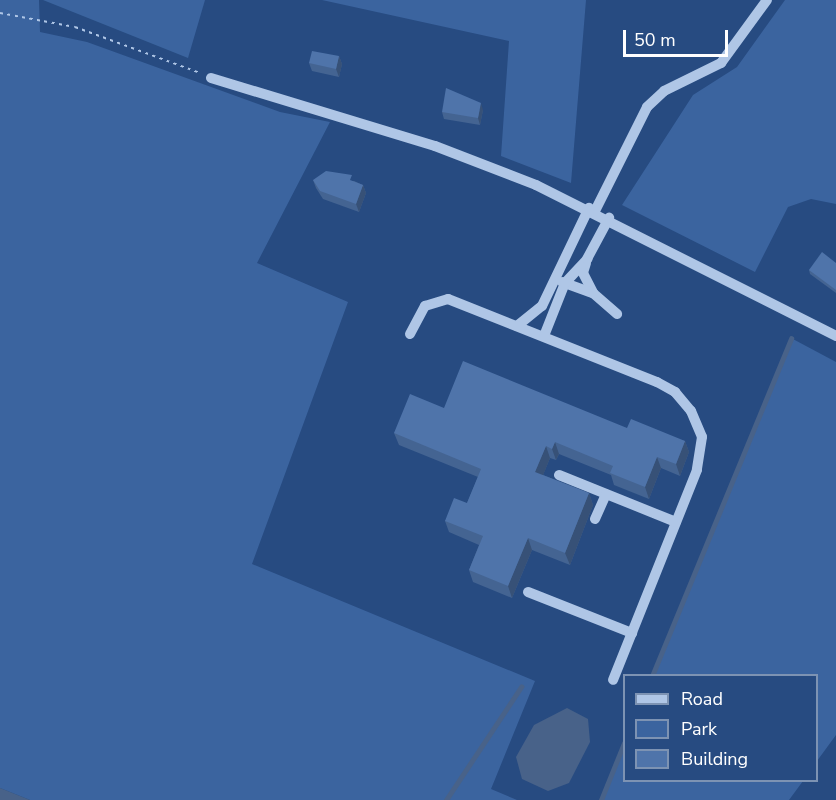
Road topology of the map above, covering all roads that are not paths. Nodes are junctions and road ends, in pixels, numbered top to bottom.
1 (767, 0) edge
2 (211, 78) road end
3 (592, 210) junction
4 (609, 218) junction
5 (587, 259) junction
6 (561, 281) junction
7 (592, 293) junction
8 (617, 314) dead end
9 (517, 326) junction
10 (410, 334) dead end
11 (544, 336) junction
12 (836, 336) edge
13 (559, 475) dead end
14 (606, 494) junction
15 (595, 519) dead end
16 (676, 522) junction
17 (528, 592) dead end
18 (632, 633) junction
19 (613, 680) dead end

1 - 3 street
2 - 3 street
3 - 4 street
3 - 6 street
4 - 5 street
4 - 12 street
5 - 6 street
5 - 7 street
6 - 7 street
6 - 9 street
6 - 11 street
7 - 8 street
9 - 10 street
9 - 11 street
11 - 16 street
13 - 14 street
14 - 15 street
14 - 16 street
16 - 18 street
17 - 18 street
18 - 19 street

